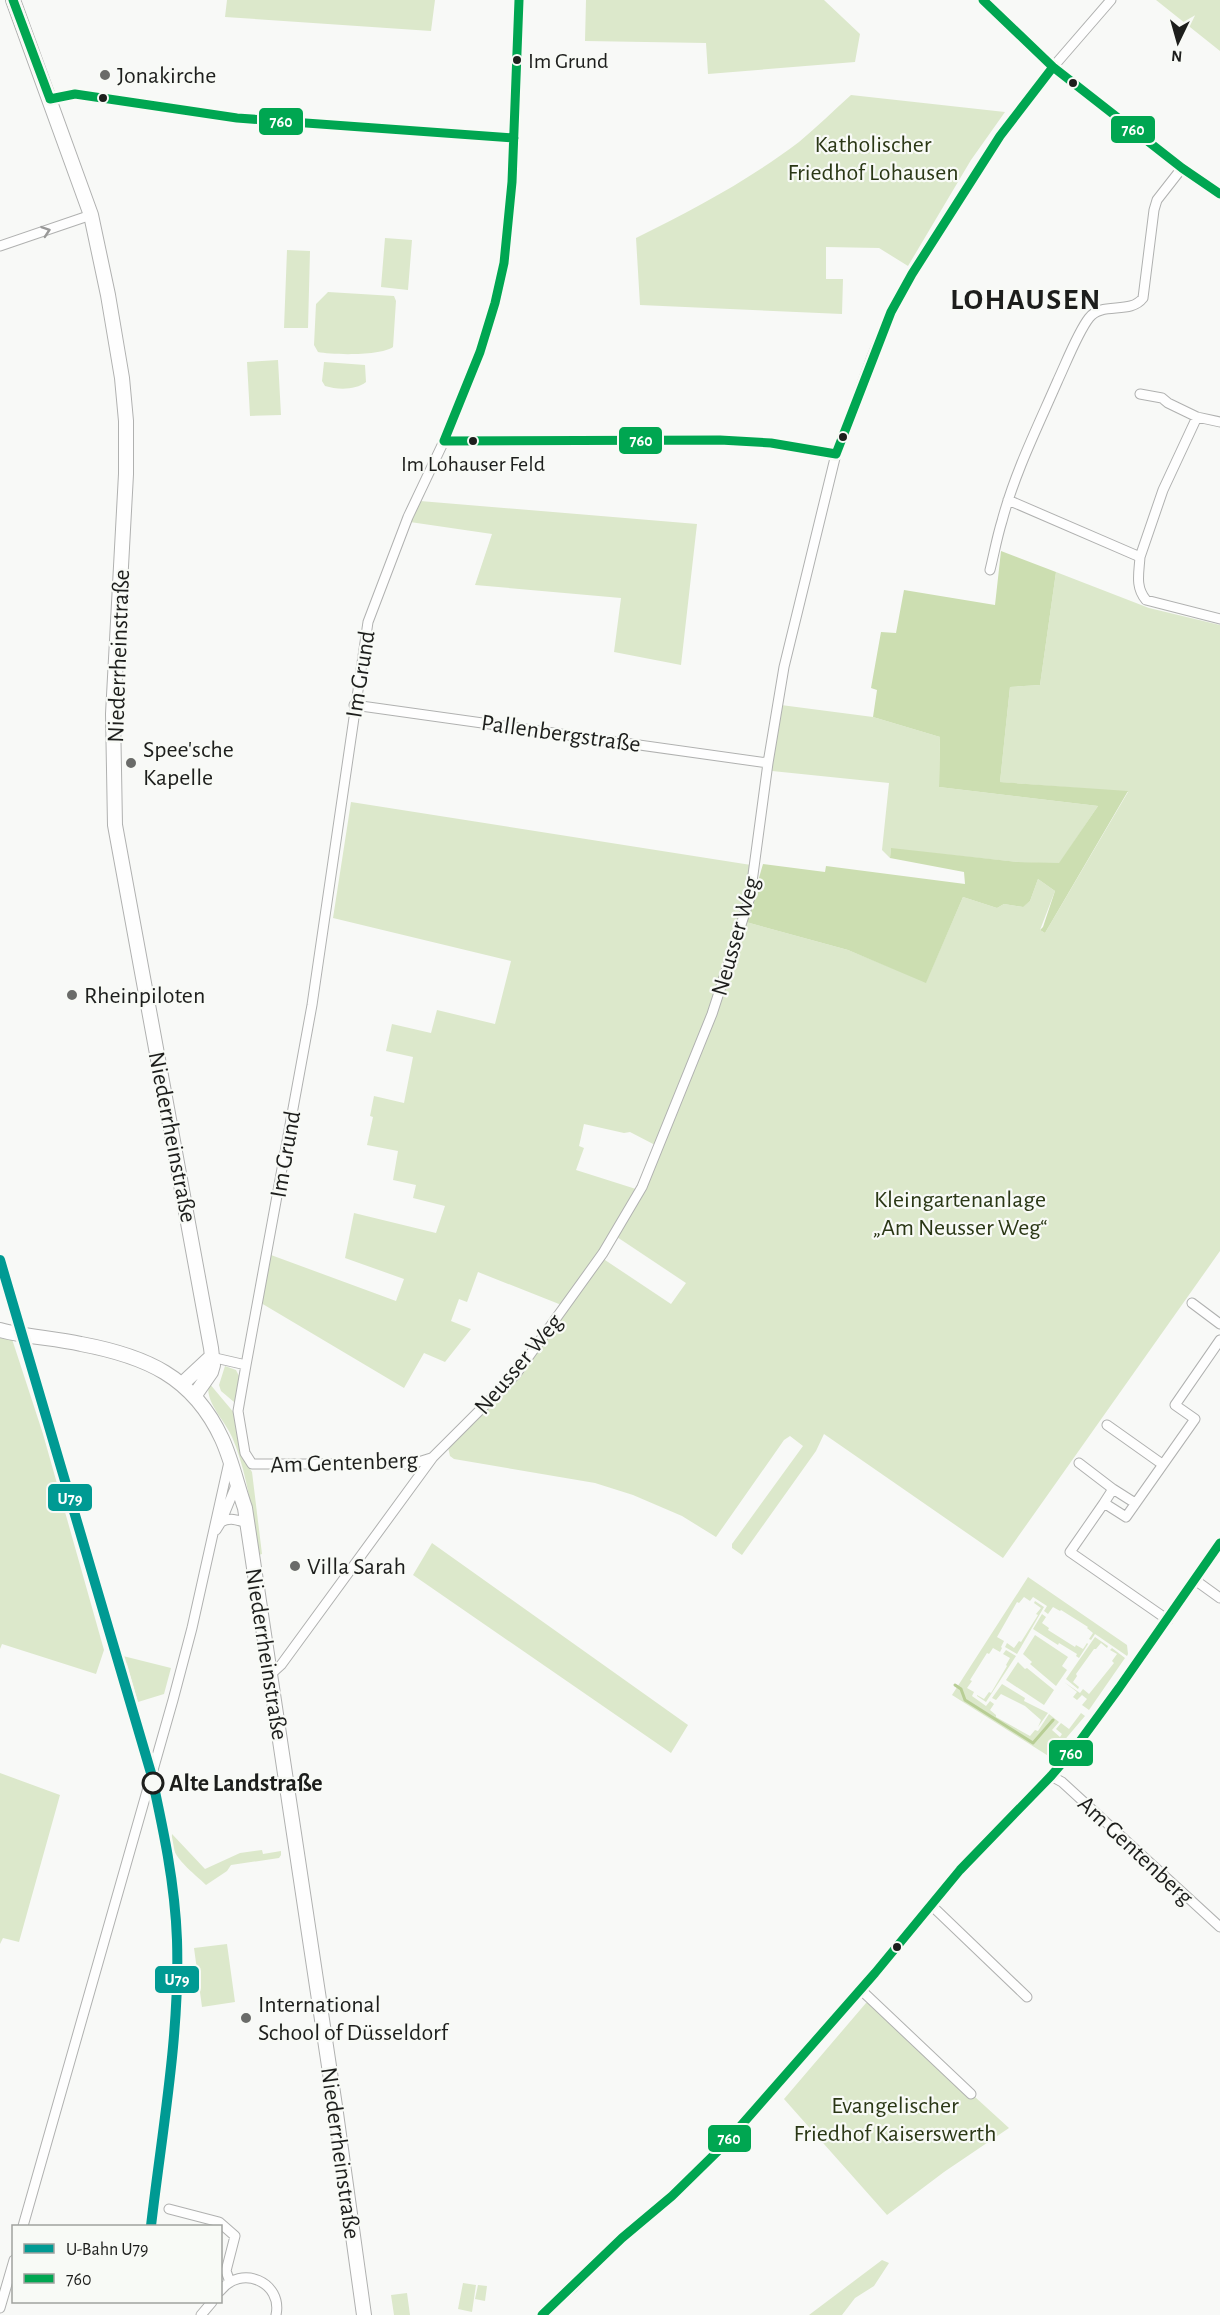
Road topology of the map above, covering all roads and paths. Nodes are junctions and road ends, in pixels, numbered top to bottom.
1 (13, 0) edge
2 (519, 0) edge
3 (982, 0) edge
4 (1111, 0) edge
5 (1053, 67) junction
6 (50, 99) junction
7 (514, 138) junction
8 (1182, 168) junction
9 (1220, 194) edge
10 (91, 215) junction
11 (0, 246) edge
12 (1140, 394) dead end
13 (1197, 417) junction
14 (1220, 422) edge
15 (444, 441) junction
16 (836, 454) junction
17 (1008, 500) junction
18 (1140, 557) junction
19 (990, 570) dead end
20 (1220, 619) edge
21 (354, 705) junction
22 (768, 763) junction
23 (1192, 1303) dead end
24 (1220, 1324) edge
25 (1, 1330) edge
26 (1220, 1340) edge
27 (211, 1357) junction
28 (246, 1365) junction
29 (182, 1384) junction
30 (195, 1395) junction
31 (1107, 1425) dead end
32 (433, 1457) junction
33 (230, 1460) junction
34 (1079, 1463) dead end
35 (1162, 1464) junction
36 (237, 1483) junction
37 (1113, 1489) junction
38 (1104, 1503) junction
39 (1135, 1503) junction
40 (221, 1522) junction
41 (247, 1523) junction
42 (213, 1534) junction
43 (1220, 1543) edge
44 (1195, 1580) junction
45 (1220, 1598) edge
46 (1168, 1620) junction
47 (270, 1675) junction
48 (1051, 1776) junction
49 (931, 1905) junction
50 (1220, 1927) edge
51 (860, 1989) junction
52 (1027, 1997) dead end
53 (971, 2094) dead end
54 (169, 2209) dead end
55 (23, 2225) edge
56 (12, 2267) edge
57 (230, 2282) junction
58 (222, 2289) edge
59 (210, 2303) edge
60 (0, 2308) edge
61 (201, 2315) edge
62 (276, 2315) edge
63 (364, 2315) edge
64 (542, 2315) edge

1 - 6 street, Niederrheinstraße
2 - 7 street, Im Grund
3 - 5 street
4 - 5 street, Neusser Weg
5 - 8 street
5 - 16 street, Neusser Weg
6 - 7 street
6 - 10 street, Niederrheinstraße
7 - 15 street, Im Grund
8 - 9 street
8 - 17 street
11 -> 10 street
10 - 27 street, Niederrheinstraße
12 - 13 street
13 - 14 street
13 - 18 street
15 - 16 street
15 - 21 street, Im Grund
16 - 22 street, Neusser Weg
17 - 18 street
17 - 19 street
18 - 20 street
21 - 22 street, Pallenbergstraße
21 - 28 street, Im Grund
22 - 32 street, Neusser Weg
23 - 24 street
25 - 29 street, Niederrheinstraße
26 - 35 street
27 - 28 street
27 - 29 street
27 - 30 street, Niederrheinstraße
28 - 32 street, Am Gentenberg
29 - 30 street, Niederrheinstraße
30 - 33 street, Niederrheinstraße
31 - 35 street
32 - 47 street, Neusser Weg
33 - 36 street, Niederrheinstraße
33 - 42 street
34 - 37 street
35 - 39 street
36 - 40 street
36 - 41 street, Niederrheinstraße
37 - 38 street
37 - 39 street
38 - 39 street
38 - 46 street
40 - 41 street
40 - 42 street
41 - 47 street, Niederrheinstraße
42 - 55 street
43 - 44 street
44 - 45 street
44 - 46 street
46 - 48 street
47 - 63 street, Niederrheinstraße
48 - 49 street
48 - 50 street, Am Gentenberg
49 - 51 street
49 - 52 street
51 - 53 street
51 - 64 street
54 - 57 street
56 - 60 street
57 - 58 street
57 - 62 street
59 - 61 street

